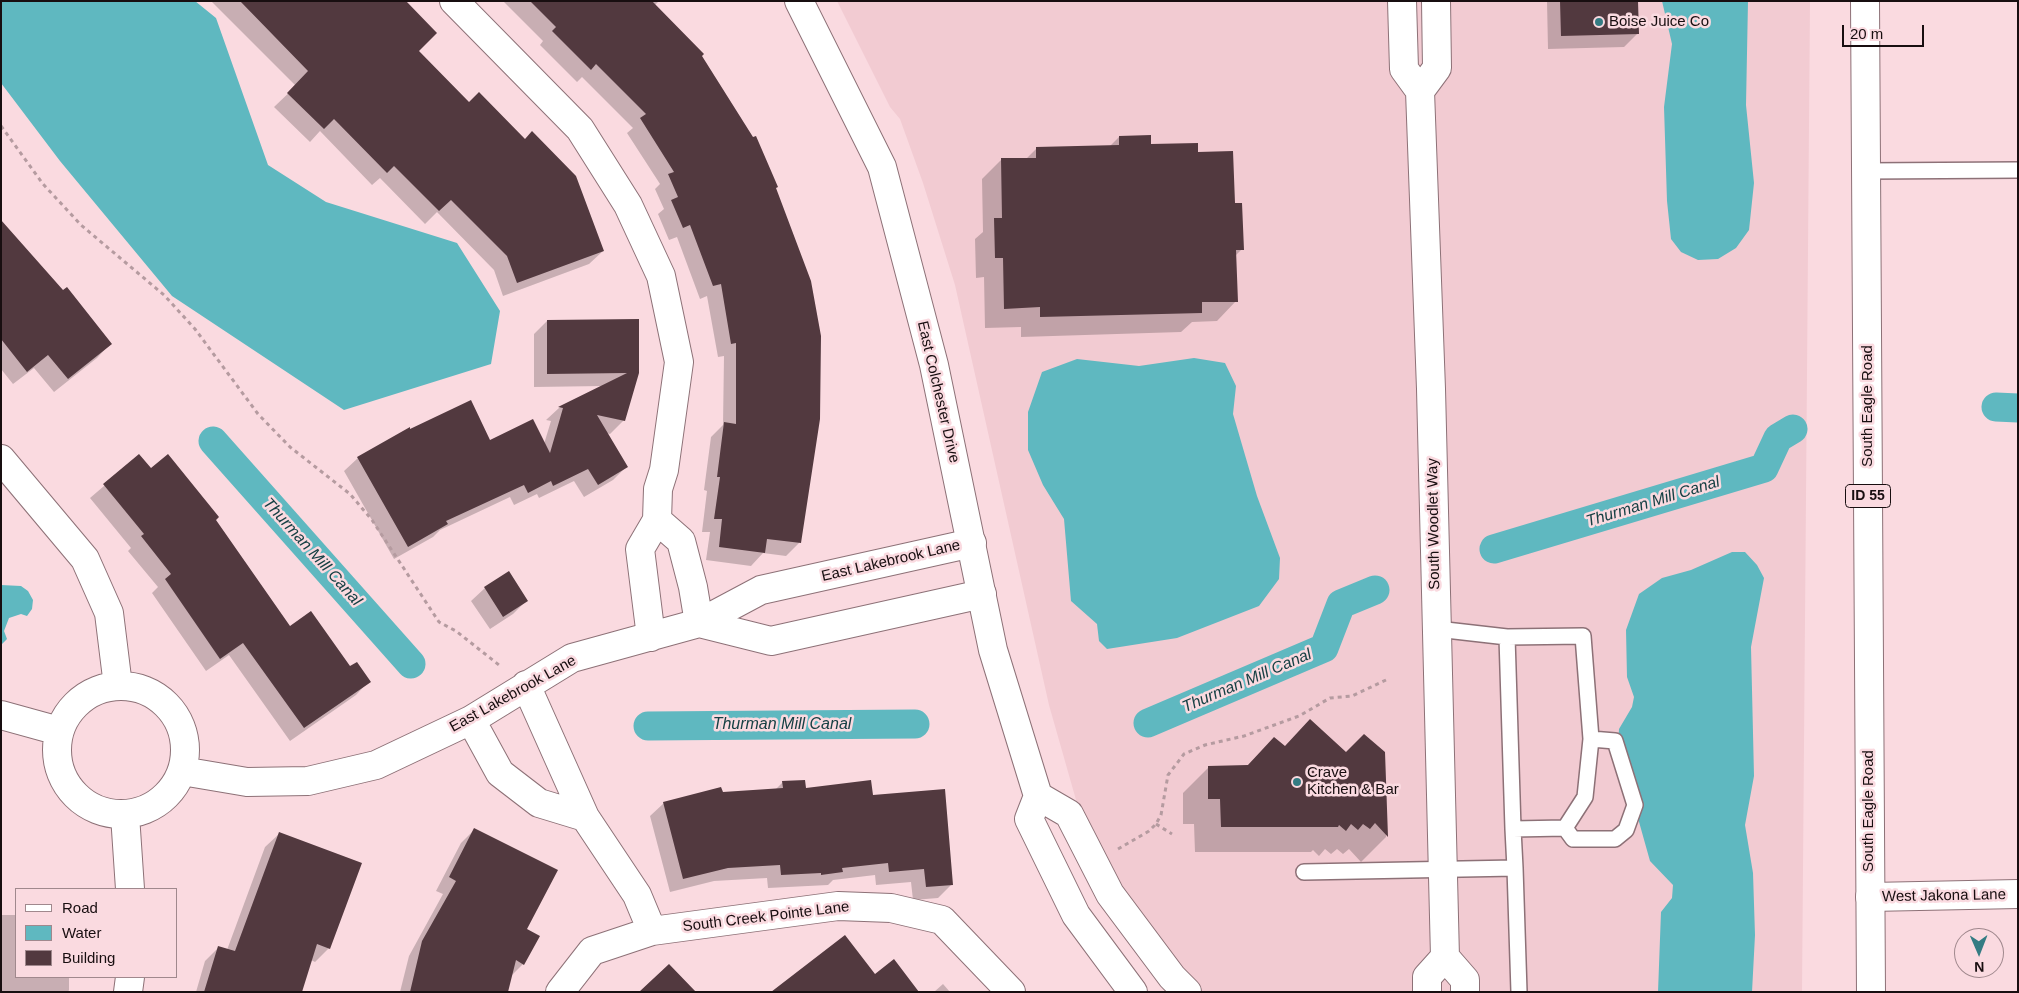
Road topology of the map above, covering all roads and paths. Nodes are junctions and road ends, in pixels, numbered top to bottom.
1 (454, 1) edge
2 (799, 1) edge
3 (1402, 1) edge
4 (1436, 1) edge
5 (1865, 1) edge
6 (1420, 91) junction
7 (1, 126) edge
8 (2018, 170) edge
9 (1867, 171) junction
10 (1, 459) edge
11 (657, 520) junction
12 (972, 543) junction
13 (982, 594) junction
14 (700, 623) junction
15 (1437, 629) junction
16 (651, 636) junction
17 (1507, 637) junction
18 (500, 665) dead end
19 (1386, 680) dead end
20 (526, 685) junction
21 (118, 686) junction
22 (1, 714) edge
23 (471, 720) junction
24 (59, 731) junction
25 (1590, 739) junction
26 (182, 771) junction
27 (1038, 796) junction
28 (125, 815) junction
29 (585, 817) junction
30 (1156, 824) junction
31 (1565, 828) junction
32 (1513, 829) junction
33 (1172, 834) dead end
34 (1111, 852) dead end
35 (1515, 868) junction
36 (1442, 869) junction
37 (1304, 872) dead end
38 (130, 888) edge
39 (2018, 894) edge
40 (1870, 897) junction
41 (652, 931) junction
42 (1445, 957) junction
43 (130, 978) edge
44 (128, 992) edge
45 (560, 992) edge
46 (1010, 992) edge
47 (1133, 992) edge
48 (1187, 992) edge
49 (1427, 992) edge
50 (1465, 992) edge
51 (1519, 992) edge
52 (1871, 992) edge

1 - 11 main road
2 - 12 main road, East Colchester Drive
3 - 6 main road
4 - 6 main road
5 - 9 main road, South Eagle Road / ID 55
6 - 15 main road, South Woodlet Way
7 - 18 path
8 - 9 lane
9 - 40 main road, South Eagle Road / ID 55
10 - 21 main road
11 - 14 main road
11 - 16 main road
12 - 13 main road, East Colchester Drive
12 - 14 main road, East Lakebrook Lane
13 - 14 main road, East Lakebrook Lane
13 - 27 main road, East Colchester Drive
14 - 16 main road, East Lakebrook Lane
15 - 17 lane
15 - 36 main road, South Woodlet Way
16 - 20 main road, East Lakebrook Lane
17 - 25 lane
17 - 32 lane
19 - 30 path
20 - 23 main road, East Lakebrook Lane
20 - 29 main road
21 - 24 main road
21 - 26 main road
22 - 24 main road
23 - 26 main road, East Lakebrook Lane
23 - 29 main road
24 - 28 main road
25 - 31 lane
25 - 31 lane
26 - 28 main road
27 - 47 main road
27 - 48 main road
28 - 38 main road
29 - 41 main road
30 - 33 path
30 - 34 path
31 - 32 lane
32 - 35 lane
35 - 36 lane
35 - 51 lane
36 - 37 lane
36 - 42 main road, South Woodlet Way
39 - 40 main road, West Jakona Lane
40 - 52 main road, South Eagle Road / ID 55
41 - 45 main road, South Creek Pointe Lane
41 - 46 main road, South Creek Pointe Lane
42 - 49 main road
42 - 50 main road
43 - 44 main road

